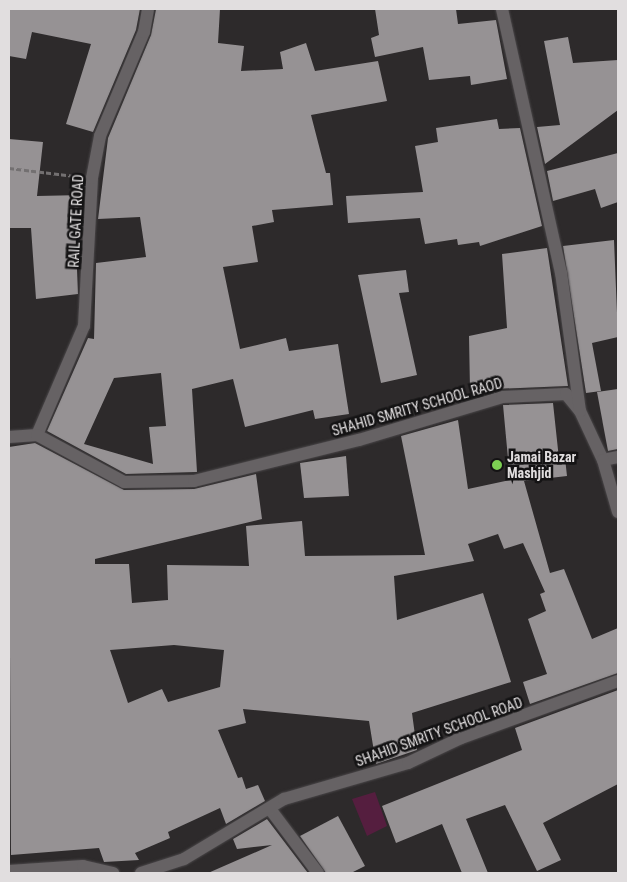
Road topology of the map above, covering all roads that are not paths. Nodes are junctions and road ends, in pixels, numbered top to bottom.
1 (148, 9) edge
2 (502, 9) edge
3 (580, 410) junction
4 (36, 436) junction
5 (9, 437) edge
6 (618, 457) edge
7 (603, 460) junction
8 (618, 512) edge
9 (618, 680) edge
10 (270, 809) junction
11 (9, 871) edge
12 (113, 873) edge
13 (141, 873) edge
14 (318, 873) edge

1 - 4 street, RAIL GATE ROAD
2 - 3 street
3 - 4 street, SHAHID SMRITY SCHOOL RAOD
3 - 7 street
4 - 5 street, SHAHID SMRITY SCHOOL RAOD
6 - 7 street
7 - 8 street
9 - 10 street, SHAHID SMRITY SCHOOL ROAD
10 - 13 street, SHAHID SMRITY SCHOOL ROAD
10 - 14 street
11 - 12 street

